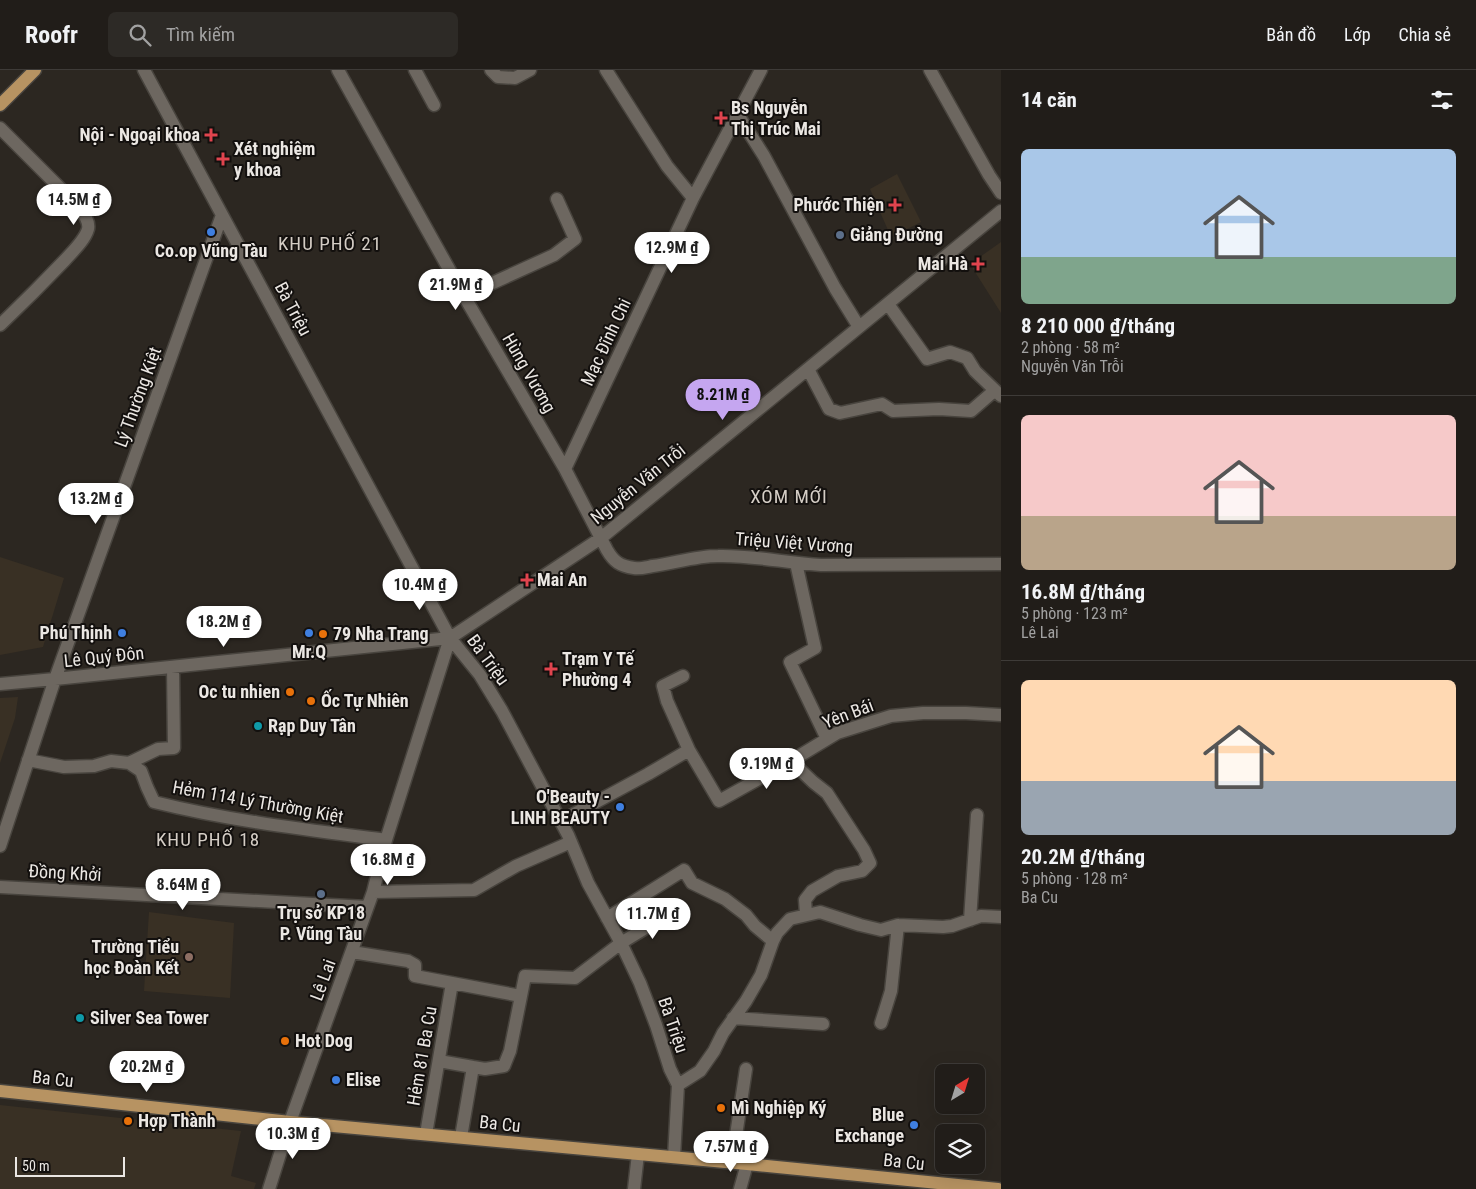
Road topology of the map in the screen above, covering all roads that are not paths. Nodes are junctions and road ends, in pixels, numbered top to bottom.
1 (35, 70) edge
2 (144, 70) edge
3 (338, 70) edge
4 (415, 70) edge
5 (491, 70) edge
6 (530, 70) edge
7 (606, 70) edge
8 (761, 70) edge
9 (930, 70) edge
10 (0, 105) edge
11 (434, 105) dead end
12 (738, 115) junction
13 (0, 128) edge
14 (1001, 193) edge
15 (693, 198) junction
16 (556, 199) dead end
17 (1001, 211) edge
18 (222, 215) junction
19 (464, 296) junction
20 (888, 304) junction
21 (0, 325) edge
22 (859, 327) junction
23 (808, 369) junction
24 (997, 394) edge
25 (565, 469) junction
26 (601, 538) junction
27 (796, 563) junction
28 (1001, 564) edge
29 (450, 638) junction
30 (173, 667) junction
31 (683, 676) dead end
32 (55, 679) junction
33 (0, 684) edge
34 (1001, 716) edge
35 (827, 739) junction
36 (689, 750) junction
37 (28, 760) junction
38 (791, 761) junction
39 (129, 763) junction
40 (977, 815) dead end
41 (561, 821) junction
42 (386, 840) junction
43 (571, 842) junction
44 (0, 846) edge
45 (0, 886) edge
46 (373, 892) junction
47 (367, 907) junction
48 (670, 913) dead end
49 (806, 914) junction
50 (1001, 917) edge
51 (607, 918) junction
52 (970, 920) junction
53 (898, 925) junction
54 (773, 941) junction
55 (621, 943) junction
56 (352, 952) junction
57 (452, 983) junction
58 (521, 996) junction
59 (733, 1018) junction
60 (882, 1023) dead end
61 (823, 1024) dead end
62 (439, 1061) junction
63 (474, 1067) junction
64 (746, 1069) dead end
65 (678, 1085) junction
66 (0, 1091) edge
67 (290, 1122) junction
68 (426, 1134) junction
69 (461, 1137) junction
70 (638, 1154) junction
71 (674, 1158) junction
72 (732, 1162) junction
73 (747, 1164) junction
74 (944, 1186) edge
75 (269, 1189) edge
76 (634, 1189) edge
77 (740, 1189) edge
78 (998, 1189) edge

1 - 10 main road
2 - 18 street, Bà Triệu
3 - 19 street, Hùng Vương
4 - 11 street
5 - 6 street
7 - 15 street
8 - 12 street, Mạc Đĩnh Chi
9 - 14 street
12 - 15 street, Mạc Đĩnh Chi
12 - 22 street
13 - 21 street
15 - 25 street, Mạc Đĩnh Chi
16 - 19 street
17 - 20 street, Nguyễn Văn Trỗi
18 - 29 street, Bà Triệu
18 - 32 street, Lý Thường Kiệt
19 - 25 street, Hùng Vương
20 - 22 street, Nguyễn Văn Trỗi
20 - 24 street
22 - 23 street, Nguyễn Văn Trỗi
23 - 24 street
23 - 26 street, Nguyễn Văn Trỗi
25 - 26 street, Hùng Vương
26 - 27 street, Triệu Việt Vương
26 - 29 street, Nguyễn Văn Trỗi
27 - 28 street, Triệu Việt Vương
27 - 35 street
29 - 30 street, Lê Quý Đôn
29 - 41 street, Bà Triệu
29 - 42 street, Lê Lai
30 - 32 street, Lê Quý Đôn
30 - 39 street
31 - 36 street
32 - 33 street, Lê Quý Đôn
32 - 37 street, Lý Thường Kiệt
34 - 35 street, Yên Bái
35 - 38 street, Yên Bái
36 - 38 street, Yên Bái
36 - 41 street
37 - 39 street
37 - 44 street, Lý Thường Kiệt
38 - 49 street
39 - 42 street, Hẻm 114 Lý Thường Kiệt
40 - 52 street
41 - 43 street, Bà Triệu
42 - 46 street, Lê Lai
43 - 46 street
43 - 51 street, Bà Triệu
45 - 47 street, Đồng Khởi
46 - 47 street, Lê Lai
47 - 56 street, Lê Lai
48 - 55 street
49 - 53 street
49 - 54 street
50 - 52 street
51 - 54 street
51 - 55 street, Bà Triệu
52 - 53 street
53 - 60 street
54 - 59 street
55 - 58 street
55 - 65 street, Bà Triệu
56 - 57 street
56 - 67 street, Lê Lai
57 - 58 street
57 - 62 street, Hẻm 81 Ba Cu
58 - 63 street
59 - 61 street
59 - 65 street
62 - 63 street
62 - 68 street, Hẻm 81 Ba Cu
63 - 69 street
64 - 72 street
65 - 71 street, Bà Triệu
66 - 67 main road, Ba Cu
67 - 68 main road, Ba Cu
67 - 75 street, Lê Lai
68 - 69 main road, Ba Cu
69 - 70 main road, Ba Cu
70 - 71 main road, Ba Cu
70 - 76 street
71 - 72 main road, Ba Cu
72 - 73 main road, Ba Cu
73 - 74 main road, Ba Cu
73 - 77 street
74 - 78 main road, Ba Cu

